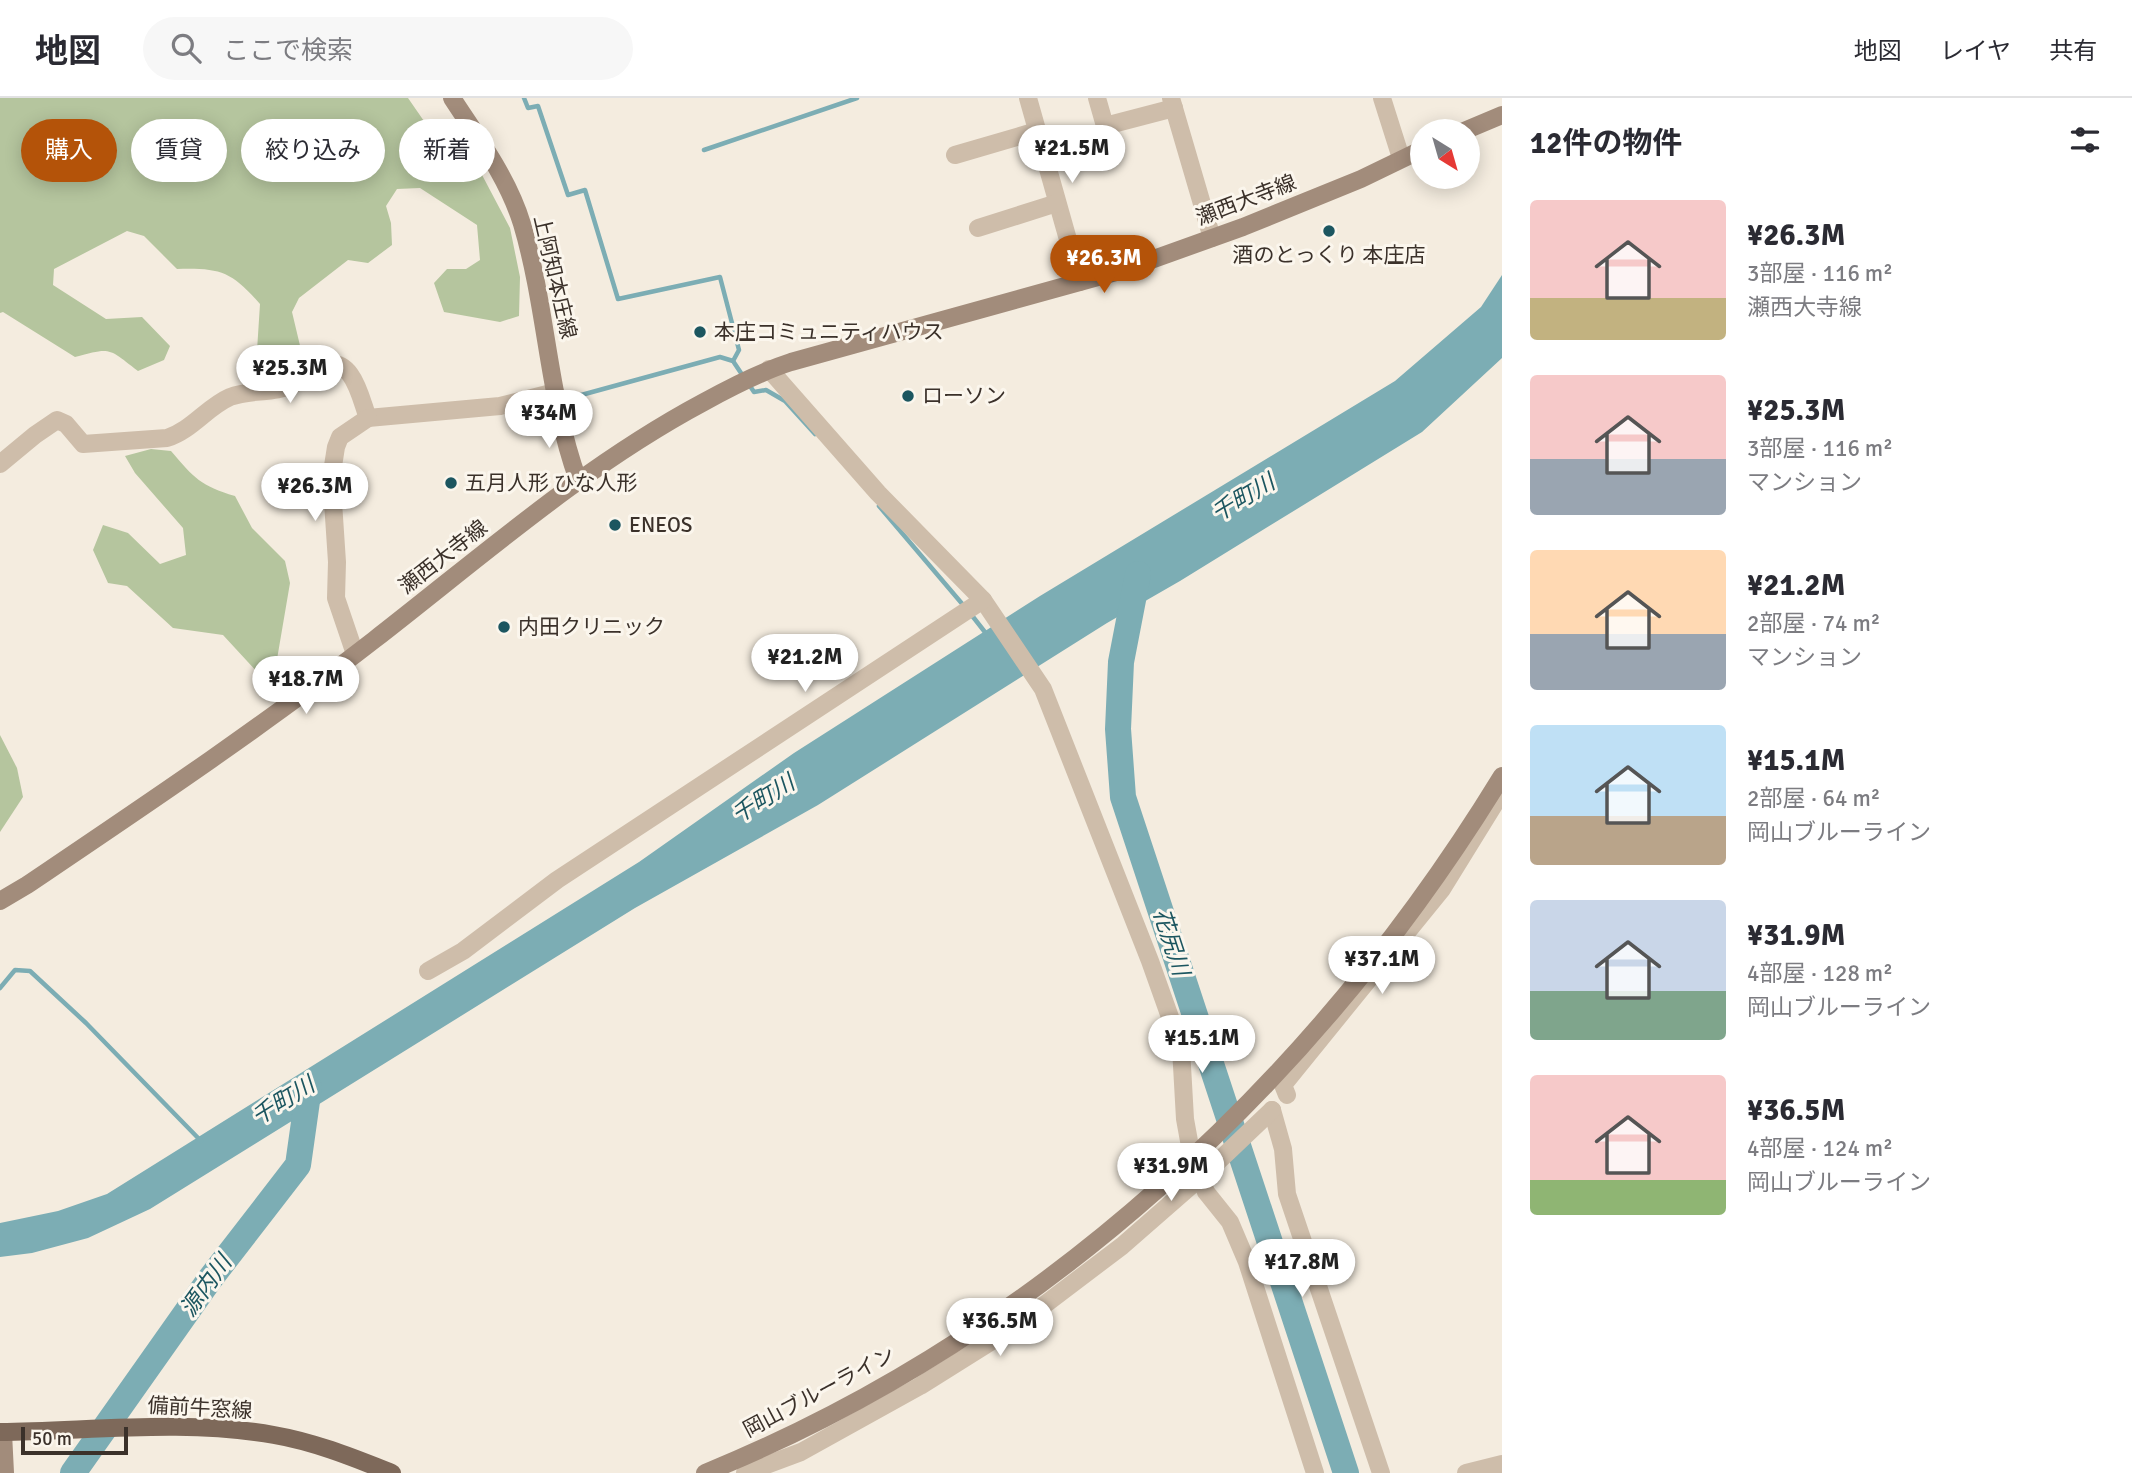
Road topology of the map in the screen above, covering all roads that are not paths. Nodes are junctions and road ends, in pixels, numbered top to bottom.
1 (452, 98) edge
2 (1028, 98) edge
3 (1097, 98) edge
4 (1382, 98) edge
5 (1172, 103) edge
6 (1502, 115) edge
7 (1480, 124) edge
8 (1037, 131) junction
9 (1410, 154) edge
10 (955, 155) dead end
11 (1401, 158) junction
12 (1057, 203) junction
13 (978, 228) dead end
14 (1212, 238) junction
15 (1080, 282) junction
16 (764, 371) junction
17 (557, 399) junction
18 (368, 418) junction
19 (0, 464) edge
20 (578, 480) junction
21 (983, 600) junction
22 (355, 654) junction
23 (1502, 776) edge
24 (1502, 792) edge
25 (0, 901) edge
26 (428, 971) dead end
27 (1287, 1096) dead end
28 (1204, 1175) junction
29 (1, 1433) edge
30 (1502, 1464) edge
31 (5, 1473) edge
32 (392, 1473) edge
33 (705, 1473) edge
34 (745, 1473) edge
35 (1315, 1473) edge
36 (1381, 1473) edge
37 (1466, 1473) edge

1 - 17 main road, 上阿知本庄線
2 - 8 street
3 - 5 street
4 - 11 street
5 - 14 street
6 - 7 main road
8 - 10 street
8 - 12 street
9 - 11 main road, 瀬西大寺線
11 - 14 main road, 瀬西大寺線
12 - 13 street
12 - 15 street
14 - 15 main road, 瀬西大寺線
15 - 16 main road, 瀬西大寺線
16 - 20 main road, 瀬西大寺線
16 - 21 street
17 - 18 street
17 - 20 main road, 上阿知本庄線
18 - 19 street
18 - 22 street
20 - 22 main road, 瀬西大寺線
21 - 26 street
21 - 28 street
22 - 25 main road, 瀬西大寺線
23 - 33 main road, 岡山ブルーライン, bridge
24 - 27 street
28 - 34 street
28 - 35 street
28 - 36 street
29 - 31 main road
29 - 32 main road, 備前牛窓線
30 - 37 street

